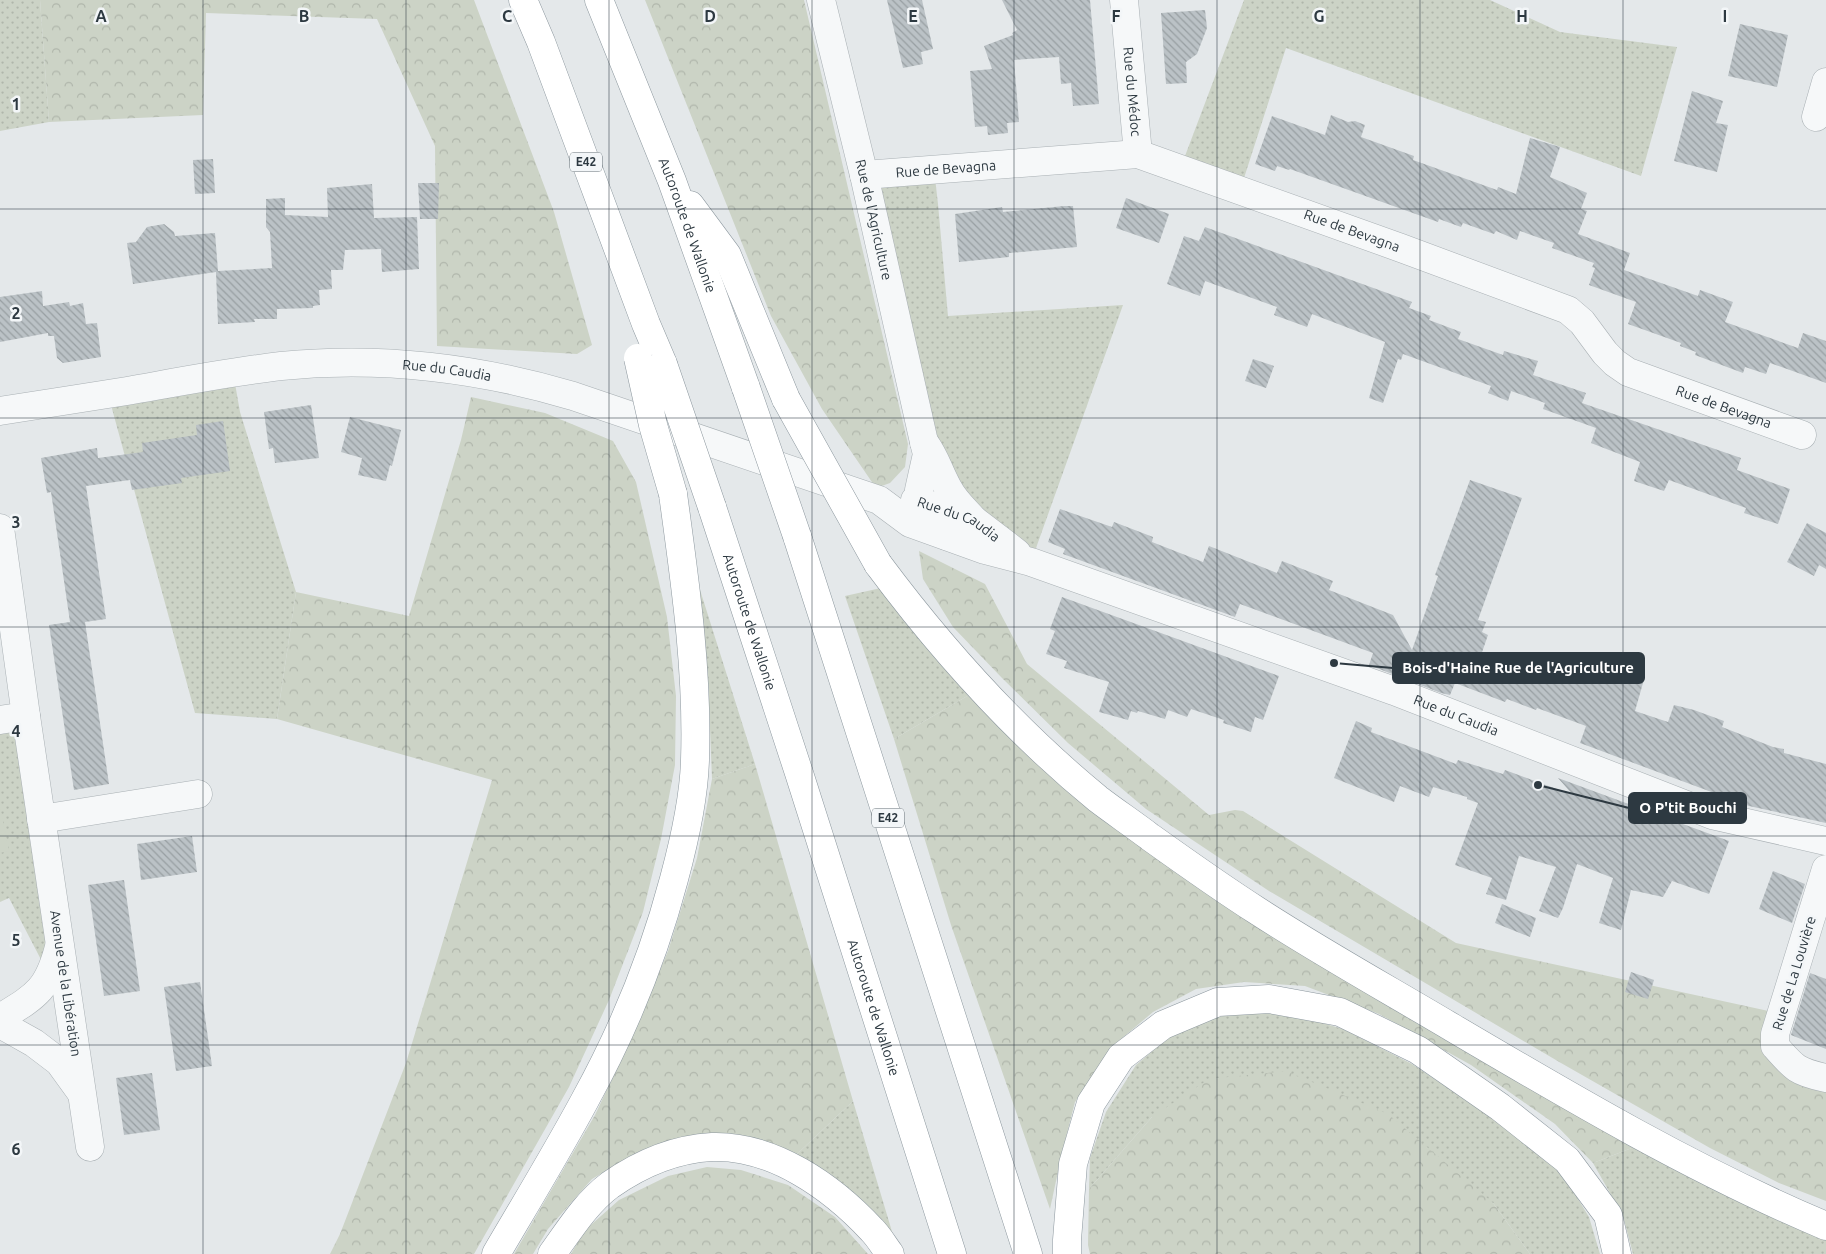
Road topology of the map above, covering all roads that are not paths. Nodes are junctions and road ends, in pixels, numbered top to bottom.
1 (523, 0) edge
2 (599, 0) edge
3 (821, 0) edge
4 (1124, 0) edge
5 (1826, 82) edge
6 (1816, 117) dead end
7 (1138, 154) junction
8 (864, 175) junction
9 (672, 181) junction
10 (646, 324) junction
11 (0, 411) edge
12 (1802, 435) dead end
13 (918, 505) junction
14 (0, 528) edge
15 (1031, 562) junction
16 (13, 718) edge
17 (198, 794) dead end
18 (41, 819) junction
19 (1826, 841) edge
20 (1826, 869) edge
21 (60, 943) junction
22 (0, 1018) edge
23 (0, 1024) edge
24 (1826, 1078) edge
25 (83, 1094) junction
26 (90, 1147) dead end
27 (1826, 1226) edge
28 (496, 1254) edge
29 (552, 1254) edge
30 (890, 1254) edge
31 (952, 1254) edge
32 (1028, 1254) edge
33 (1067, 1254) edge
34 (1617, 1254) edge

1 - 10 highway, Autoroute de Wallonie / E42
2 - 9 highway, Autoroute de Wallonie / E42
3 - 8 street, Rue de l'Agriculture
4 - 7 street, Rue du Médoc
5 - 6 street
7 - 8 street, Rue de Bevagna
7 - 12 street, Rue de Bevagna
8 - 13 street, Rue de l'Agriculture
9 - 27 highway, bridge
9 - 32 highway, Autoroute de Wallonie / E42, bridge
10 - 28 highway, bridge
10 - 31 highway, Autoroute de Wallonie / E42, bridge
11 - 13 street, Rue du Caudia
13 - 15 street, Rue du Caudia
13 - 15 street, Rue du Caudia
14 - 16 street, Avenue de la Libération
15 - 19 street, Rue du Caudia
16 - 18 street, Avenue de la Libération
17 - 18 street
18 - 21 street, Avenue de la Libération
20 - 24 street, Rue de La Louvière
21 - 22 street
21 - 25 street, Avenue de la Libération
23 - 25 street
25 - 26 street, Avenue de la Libération
29 - 30 highway
33 - 34 highway

